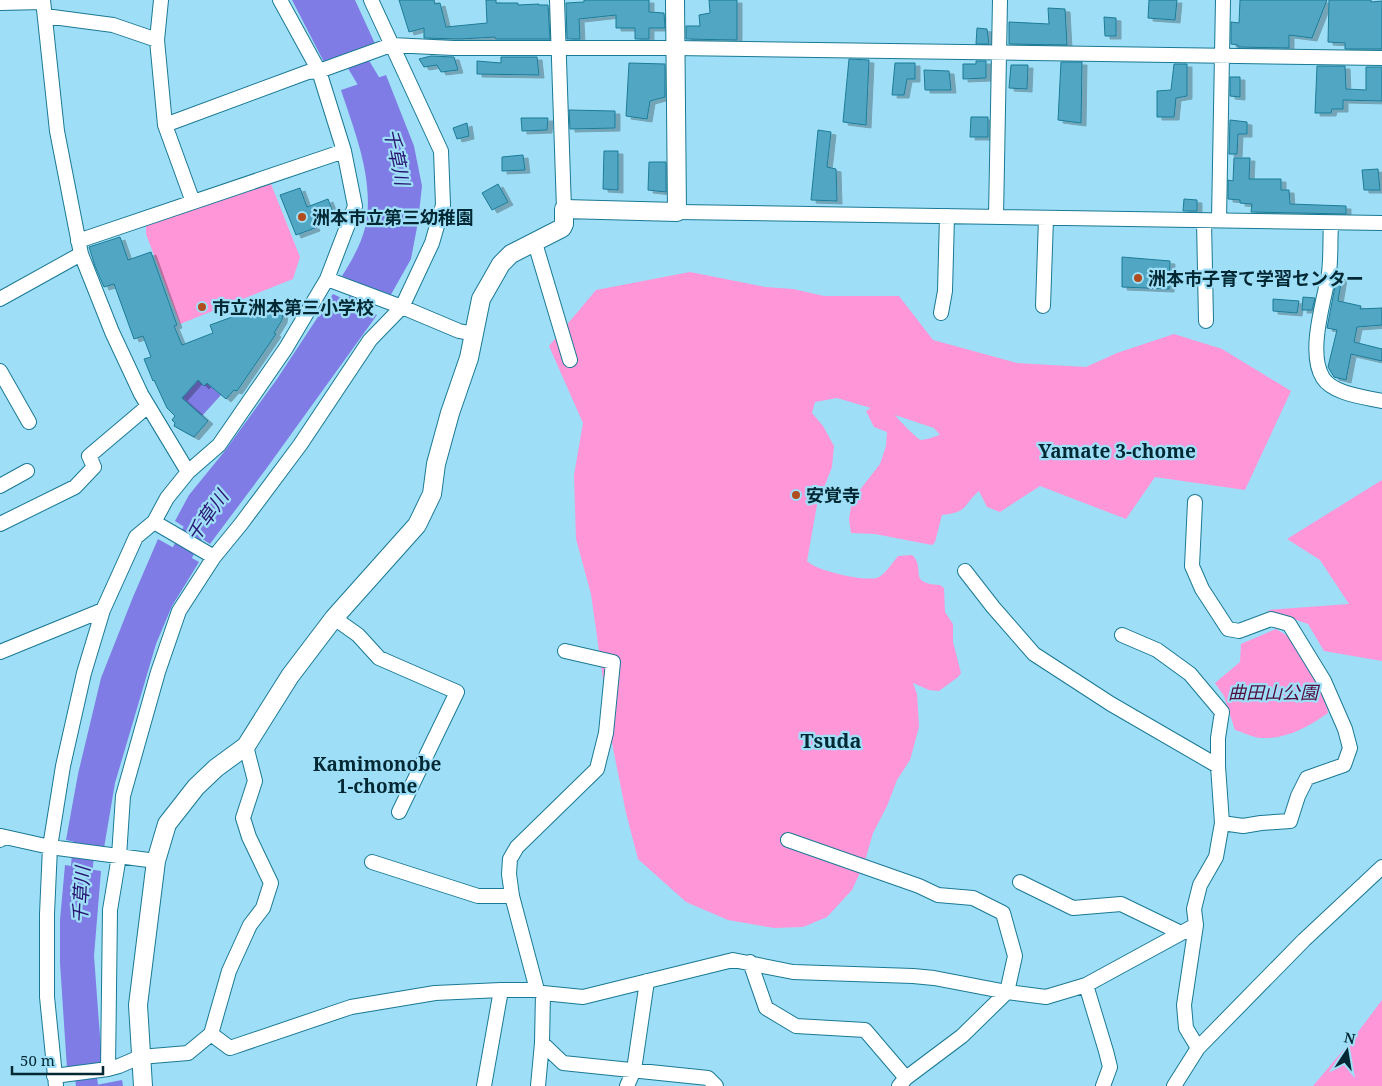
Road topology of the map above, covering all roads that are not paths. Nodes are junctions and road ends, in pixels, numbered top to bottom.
1 (161, 0) edge
2 (280, 0) edge
3 (371, 0) edge
4 (556, 0) edge
5 (675, 0) edge
6 (1000, 0) edge
7 (1223, 0) edge
8 (43, 1) edge
9 (0, 3) edge
10 (45, 16) junction
11 (157, 40) junction
12 (391, 45) junction
13 (558, 47) junction
14 (675, 48) junction
15 (999, 52) junction
16 (1222, 56) junction
17 (1382, 58) edge
18 (319, 70) junction
19 (165, 124) junction
20 (344, 152) junction
21 (193, 202) junction
22 (564, 209) junction
23 (677, 212) junction
24 (947, 216) junction
25 (996, 217) junction
26 (1046, 219) junction
27 (1219, 220) junction
28 (1204, 221) junction
29 (1382, 223) edge
30 (1330, 224) junction
31 (534, 243) junction
32 (80, 248) junction
33 (327, 279) junction
34 (0, 300) edge
35 (1043, 306) dead end
36 (402, 307) junction
37 (941, 313) dead end
38 (1206, 321) dead end
39 (474, 334) junction
40 (570, 360) dead end
41 (0, 371) edge
42 (1382, 400) edge
43 (148, 406) junction
44 (29, 422) dead end
45 (27, 471) dead end
46 (188, 472) junction
47 (0, 486) edge
48 (1195, 502) dead end
49 (154, 522) junction
50 (0, 524) edge
51 (214, 557) junction
52 (965, 571) dead end
53 (103, 610) junction
54 (334, 618) junction
55 (1122, 635) dead end
56 (0, 652) edge
57 (565, 652) dead end
58 (246, 746) junction
59 (1218, 766) junction
60 (400, 812) dead end
61 (1222, 822) junction
62 (0, 840) edge
63 (788, 840) dead end
64 (50, 847) junction
65 (119, 856) junction
66 (156, 861) junction
67 (372, 862) dead end
68 (1382, 867) edge
69 (1020, 882) dead end
70 (512, 896) junction
71 (1196, 925) junction
72 (1181, 933) junction
73 (750, 962) junction
74 (647, 981) junction
75 (1086, 985) junction
76 (501, 990) junction
77 (540, 992) junction
78 (1007, 992) junction
79 (211, 1034) junction
80 (542, 1043) junction
81 (1198, 1048) junction
82 (140, 1058) junction
83 (114, 1068) junction
84 (634, 1070) junction
85 (55, 1081) edge
86 (903, 1082) edge
87 (143, 1086) edge
88 (484, 1086) edge
89 (538, 1086) edge
90 (627, 1086) edge
91 (716, 1086) edge
92 (1103, 1086) edge
93 (1174, 1086) edge

1 - 11 street
2 - 18 street
3 - 12 street
4 - 13 street
5 - 14 main road
6 - 15 street
7 - 16 street
8 - 9 street
8 - 10 street
10 - 11 street
10 - 32 street
11 - 19 street
12 - 13 street
12 - 18 street
12 - 36 street
13 - 14 street
13 - 22 street
14 - 15 street
14 - 23 main road
15 - 16 street
15 - 25 street
16 - 17 street
16 - 27 street
18 - 19 street
18 - 20 street
19 - 21 street
20 - 21 street
20 - 33 street
21 - 32 street
22 - 23 main road
22 - 31 main road
23 - 24 street
24 - 25 street
24 - 37 street
25 - 26 street
26 - 28 street
26 - 35 street
27 - 28 street
27 - 30 street
28 - 38 street
29 - 30 street
30 - 42 street
31 - 39 main road
31 - 40 street
32 - 34 street
32 - 43 street
33 - 36 street
33 - 46 street
36 - 39 street
36 - 51 street
39 - 54 main road
41 - 44 street
43 - 46 street
43 - 50 street
45 - 47 street
46 - 49 street
48 - 61 street
49 - 51 street
49 - 53 street
51 - 65 street
52 - 59 street
53 - 56 street
53 - 64 street
54 - 58 main road
54 - 60 street
55 - 59 street
57 - 70 street
58 - 66 main road
58 - 79 street
59 - 61 street
61 - 71 street
62 - 64 street
63 - 78 street
64 - 65 street
64 - 85 street
65 - 66 street
65 - 83 street
66 - 82 main road
67 - 70 street
68 - 81 street
69 - 72 street
70 - 77 street
71 - 72 street
71 - 81 street
72 - 75 street
73 - 74 street
73 - 78 street
73 - 86 street
74 - 77 street
74 - 84 street
75 - 78 street
75 - 92 street
76 - 77 street
76 - 79 street
76 - 88 street
77 - 80 street
78 - 86 street
79 - 82 street
80 - 84 street
80 - 89 street
81 - 93 street
82 - 83 street
82 - 87 main road
83 - 85 street
84 - 90 street
84 - 91 street

